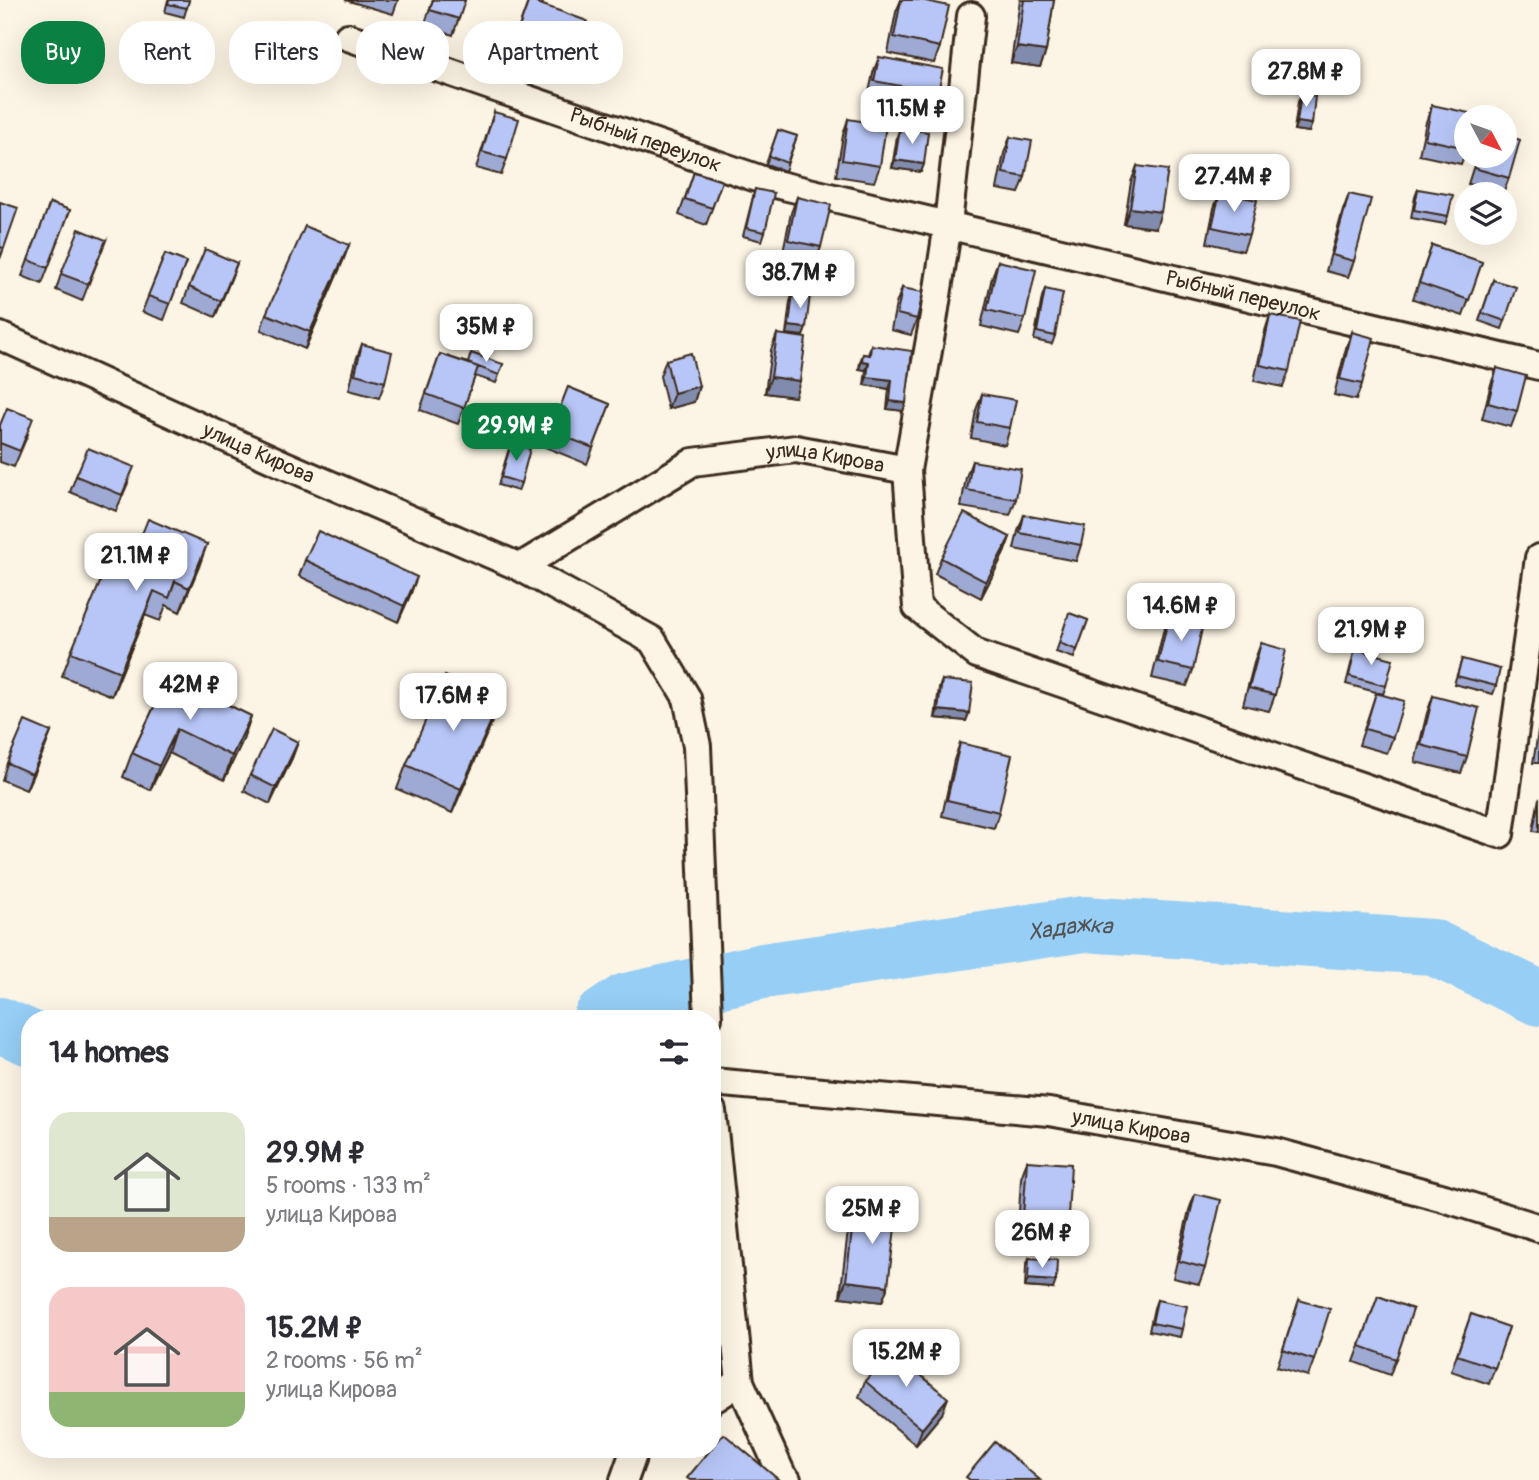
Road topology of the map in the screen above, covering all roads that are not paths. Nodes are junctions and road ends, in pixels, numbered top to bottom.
1 (971, 16) dead end
2 (348, 37) dead end
3 (948, 224) junction
4 (0, 336) edge
5 (1539, 366) edge
6 (907, 470) junction
7 (1539, 558) edge
8 (520, 567) junction
9 (708, 1010) edge
10 (721, 1083) edge
11 (721, 1198) edge
12 (1539, 1228) edge
13 (740, 1382) junction
14 (721, 1394) edge
15 (631, 1458) edge
16 (624, 1480) edge
17 (787, 1480) edge

1 - 3 street
2 - 3 street, Рыбный переулок
3 - 5 street, Рыбный переулок
3 - 6 street
4 - 8 street, улица Кирова
6 - 7 street
6 - 8 street, улица Кирова
8 - 9 street, улица Кирова
10 - 12 street, улица Кирова
11 - 13 street
13 - 14 street
13 - 17 street
15 - 16 street

